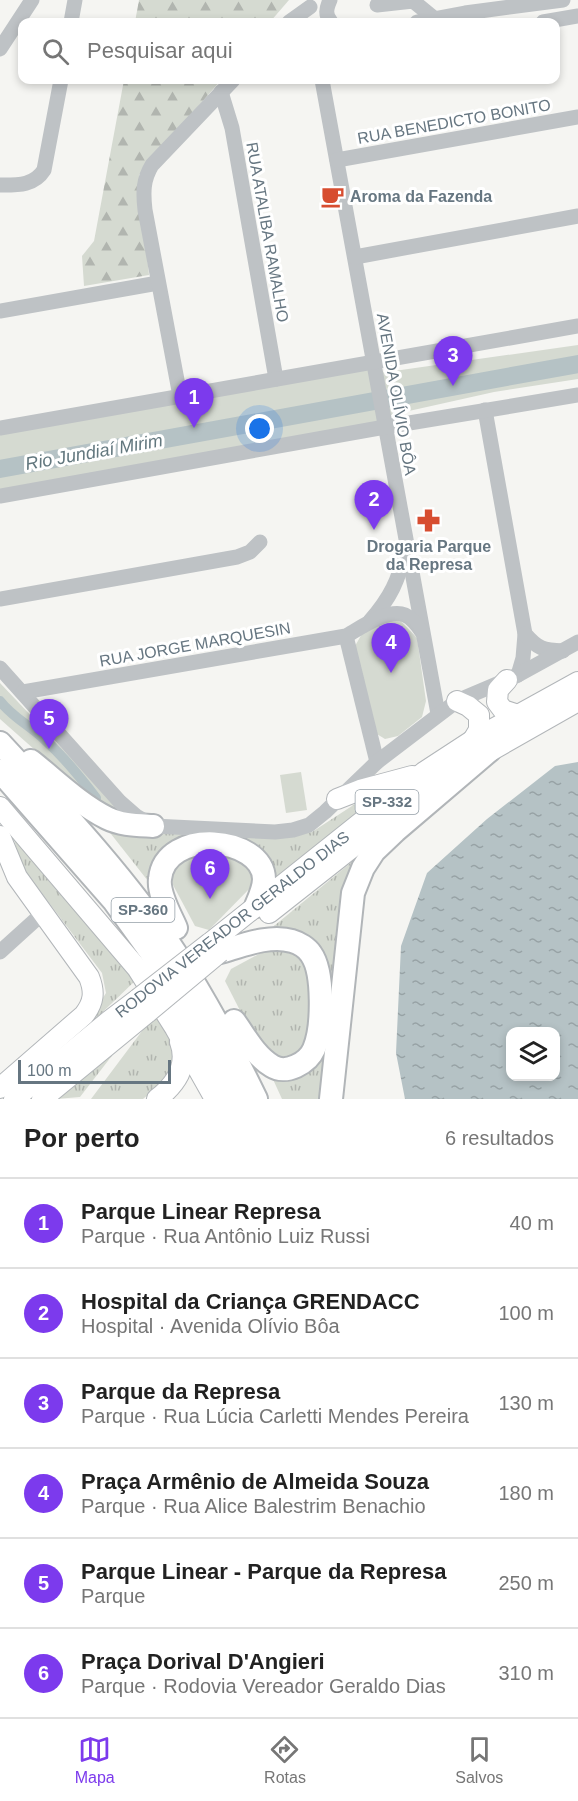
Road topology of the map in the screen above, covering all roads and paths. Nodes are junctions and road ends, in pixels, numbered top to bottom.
1 (32, 0) edge
2 (75, 0) edge
3 (330, 0) edge
4 (563, 0) edge
5 (377, 5) dead end
6 (310, 10) edge
7 (466, 12) edge
8 (578, 16) edge
9 (20, 18) edge
10 (72, 18) edge
11 (296, 18) edge
12 (328, 18) edge
13 (434, 18) edge
14 (439, 18) edge
15 (560, 19) edge
16 (18, 21) edge
17 (0, 49) edge
18 (60, 84) edge
19 (229, 84) edge
20 (323, 84) edge
21 (221, 92) junction
22 (578, 117) edge
23 (337, 160) junction
24 (0, 185) edge
25 (578, 216) edge
26 (355, 257) junction
27 (158, 283) junction
28 (0, 311) edge
29 (578, 326) edge
30 (373, 362) junction
31 (276, 379) junction
32 (180, 396) junction
33 (578, 396) edge
34 (485, 410) junction
35 (385, 427) junction
36 (0, 428) edge
37 (0, 496) edge
38 (260, 542) dead end
39 (407, 547) junction
40 (0, 599) edge
41 (370, 621) junction
42 (525, 634) junction
43 (424, 635) junction
44 (346, 636) junction
45 (578, 642) edge
46 (563, 651) junction
47 (0, 668) edge
48 (513, 677) junction
49 (578, 682) edge
50 (23, 692) junction
51 (457, 701) junction
52 (578, 701) edge
53 (438, 714) junction
54 (518, 715) junction
55 (0, 736) edge
56 (0, 743) edge
57 (481, 745) junction
58 (376, 762) junction
59 (0, 771) edge
60 (424, 772) junction
61 (47, 773) junction
62 (337, 799) junction
63 (0, 807) edge
64 (153, 826) junction
65 (0, 836) edge
66 (0, 853) edge
67 (17, 877) junction
68 (256, 906) junction
69 (43, 913) junction
70 (176, 928) junction
71 (215, 947) junction
72 (0, 952) edge
73 (143, 1006) junction
74 (109, 1021) junction
75 (234, 1021) junction
76 (175, 1028) junction
77 (6, 1083) edge
78 (14, 1099) edge
79 (42, 1099) edge
80 (157, 1099) edge
81 (215, 1099) edge
82 (234, 1099) edge
83 (256, 1099) edge
84 (272, 1099) edge
85 (331, 1099) edge

1 - 9 street
2 - 10 street
3 - 12 street
4 - 7 street
5 - 13 street
6 - 11 street
7 - 14 street
8 - 15 street
16 - 17 street
18 - 24 street
19 - 21 street
20 - 23 street, AVENIDA OLÍVIO BÔA
21 - 27 street
21 - 31 street, RUA ATALIBA RAMALHO
22 - 23 street, RUA BENEDICTO BONITO
23 - 26 street, AVENIDA OLÍVIO BÔA
25 - 26 street
26 - 30 street, AVENIDA OLÍVIO BÔA
27 - 28 street
27 - 32 street
29 - 30 street
30 - 31 street
30 - 35 street, AVENIDA OLÍVIO BÔA
31 - 32 street
32 - 36 street
33 - 34 street
34 - 35 street
34 - 42 street
35 - 37 street
35 - 39 street, AVENIDA OLÍVIO BÔA
38 - 40 street
39 - 41 street, RUA JORGE MARQUESIN
39 - 43 street, AVENIDA OLÍVIO BÔA
41 - 43 street, RUA JORGE MARQUESIN
41 - 44 street, RUA JORGE MARQUESIN
42 - 46 street
42 - 48 street
43 - 53 street, AVENIDA OLÍVIO BÔA
44 - 50 street, RUA JORGE MARQUESIN
44 - 58 street
45 - 46 street
46 - 48 street
47 - 50 street
48 - 51 street
48 - 54 main road
49 - 54 main road, RODOVIA VEREADOR GERALDO DIAS / SP-332
50 - 64 street
51 - 53 street
51 - 57 main road
52 - 57 main road, RODOVIA VEREADOR GERALDO DIAS / SP-332
53 - 58 street
54 - 57 main road, RODOVIA VEREADOR GERALDO DIAS / SP-332
55 - 61 highway
56 - 83 highway, SP-360
57 - 60 main road, RODOVIA VEREADOR GERALDO DIAS / SP-332
57 - 71 main road, RODOVIA VEREADOR GERALDO DIAS / SP-332
57 - 85 highway
58 - 62 street
59 - 82 highway, SP-360
60 - 62 main road
60 - 68 main road, RODOVIA VEREADOR GERALDO DIAS / SP-332
61 - 64 highway
61 - 70 highway
62 - 64 street
63 - 76 main road
65 - 67 main road
66 - 67 street
67 - 69 main road
68 - 70 highway
68 - 71 main road, RODOVIA VEREADOR GERALDO DIAS / SP-332
69 - 72 street
69 - 77 main road
70 - 75 highway
71 - 73 main road, RODOVIA VEREADOR GERALDO DIAS / SP-332, bridge
71 - 75 highway
73 - 74 main road, RODOVIA VEREADOR GERALDO DIAS / SP-332
73 - 79 main road, RODOVIA VEREADOR GERALDO DIAS / SP-332
74 - 77 main road
74 - 78 main road, RODOVIA VEREADOR GERALDO DIAS / SP-332
75 - 84 highway
76 - 80 main road
76 - 81 main road

